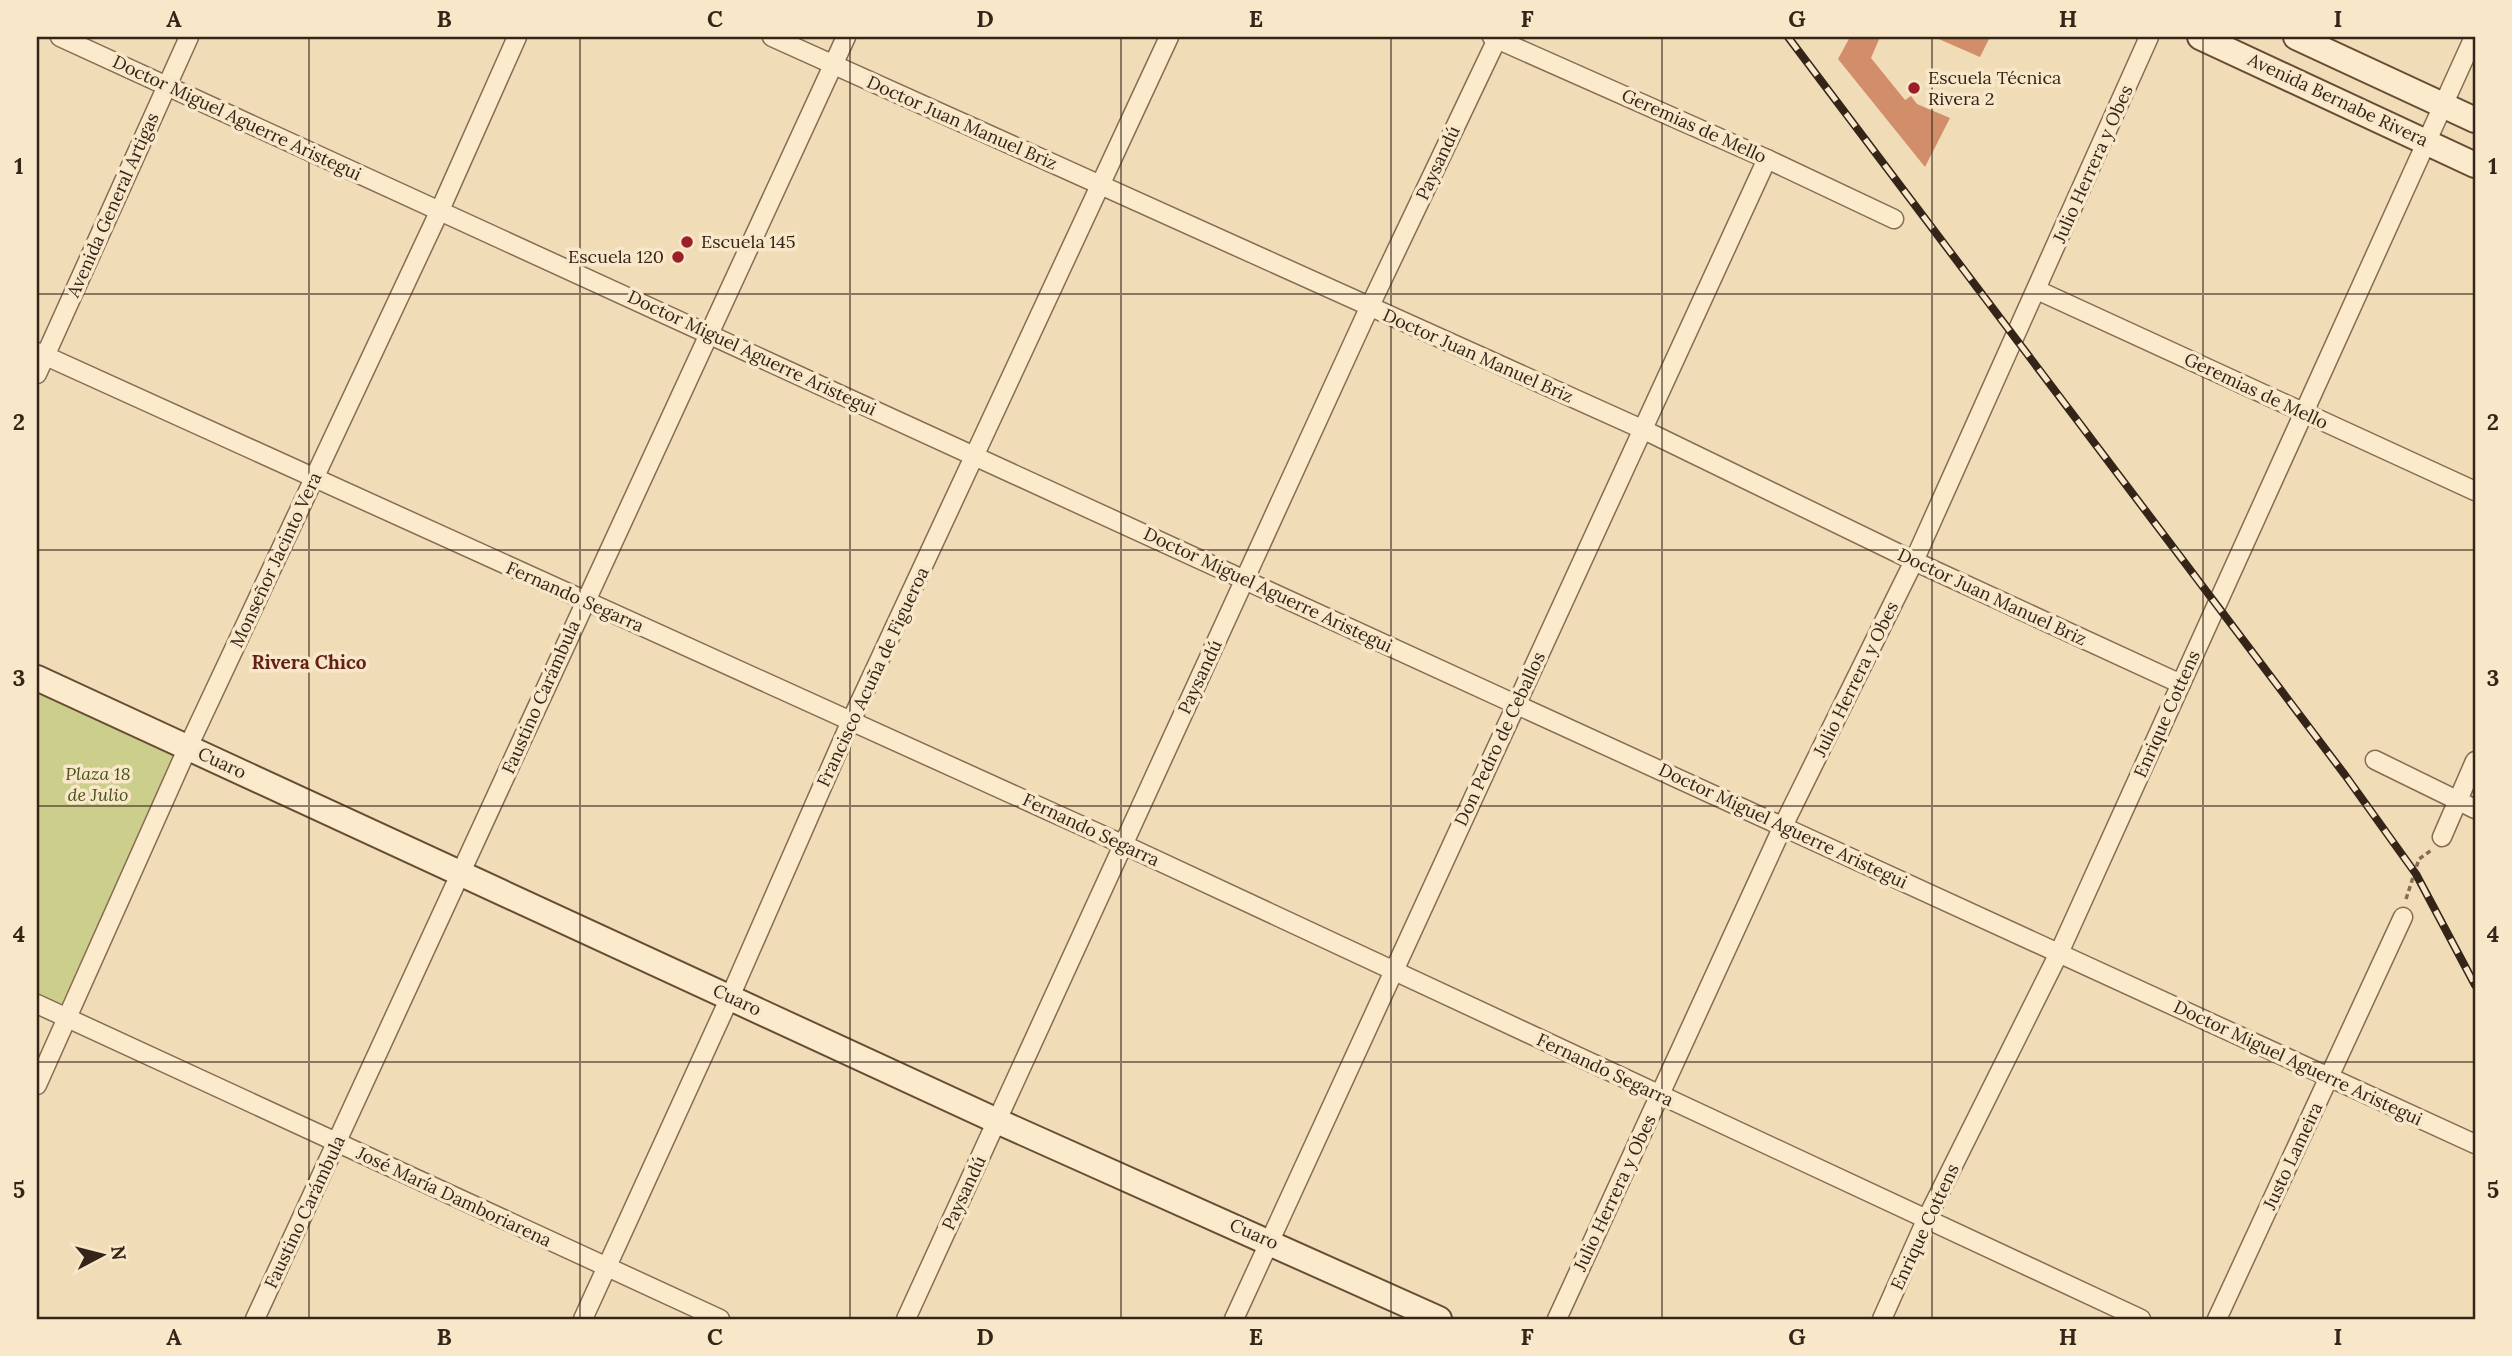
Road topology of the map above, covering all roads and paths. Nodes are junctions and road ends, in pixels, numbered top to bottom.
1 (60, 37) edge
2 (190, 37) edge
3 (517, 37) edge
4 (772, 37) edge
5 (846, 37) edge
6 (1169, 37) edge
7 (2149, 37) edge
8 (2200, 37) edge
9 (2296, 37) edge
10 (2473, 37) edge
11 (1496, 38) edge
12 (834, 65) junction
13 (167, 86) junction
14 (2442, 105) junction
15 (2475, 120) edge
16 (2424, 141) junction
17 (1767, 159) junction
18 (2475, 164) edge
19 (1101, 185) junction
20 (440, 211) junction
21 (1894, 219) dead end
22 (2037, 290) junction
23 (1369, 308) junction
24 (709, 333) junction
25 (41, 354) edge
26 (37, 374) edge
27 (2302, 412) junction
28 (1644, 430) junction
29 (977, 456) junction
30 (314, 479) junction
31 (2475, 491) edge
32 (1914, 561) junction
33 (1246, 579) junction
34 (585, 601) junction
35 (37, 678) edge
36 (2181, 684) junction
37 (1516, 704) junction
38 (851, 721) junction
39 (188, 747) junction
40 (2375, 760) dead end
41 (2475, 761) edge
42 (2458, 801) junction
43 (2475, 809) edge
44 (1783, 826) junction
45 (2442, 837) joint
46 (1122, 844) junction
47 (461, 873) junction
48 (2403, 916) joint
49 (2059, 953) junction
50 (1394, 972) junction
51 (730, 997) junction
52 (37, 1004) edge
53 (67, 1018) junction
54 (2329, 1078) junction
55 (37, 1085) edge
56 (1660, 1096) junction
57 (997, 1121) junction
58 (336, 1143) junction
59 (2475, 1144) edge
60 (1927, 1219) junction
61 (1270, 1241) junction
62 (607, 1267) junction
63 (255, 1319) edge
64 (583, 1319) edge
65 (720, 1319) edge
66 (906, 1319) edge
67 (1234, 1319) edge
68 (1439, 1319) edge
69 (1557, 1319) edge
70 (1882, 1319) edge
71 (2141, 1319) edge
72 (2217, 1319) edge

1 - 13 street, Doctor Miguel Aguerre Aristegui
2 - 13 street, Avenida General Artigas
3 - 20 street, Monseñor Jacinto Vera
4 - 12 street, Doctor Juan Manuel Briz
5 - 12 street, Faustino Carámbula
6 - 19 street, Francisco Acuña de Figueroa
7 - 22 street, Julio Herrera y Obes
8 - 16 street, Avenida Bernabe Rivera
9 - 14 street
10 - 14 street, Enrique Cottens
11 - 17 street, Geremias de Mello
11 - 23 street, Paysandú
12 - 19 street, Doctor Juan Manuel Briz
12 - 24 street, Faustino Carámbula
13 - 20 street, Doctor Miguel Aguerre Aristegui
13 - 25 street, Avenida General Artigas
14 - 15 street
14 - 16 street, Enrique Cottens
16 - 18 street, Avenida Bernabe Rivera
16 - 27 street, Enrique Cottens
17 - 21 street, Geremias de Mello
17 - 28 street, Don Pedro de Ceballos
19 - 23 street, Doctor Juan Manuel Briz
19 - 29 street, Francisco Acuña de Figueroa
20 - 24 street, Doctor Miguel Aguerre Aristegui
20 - 30 street, Monseñor Jacinto Vera
22 - 27 street, Geremias de Mello
22 - 32 street, Julio Herrera y Obes
23 - 28 street, Doctor Juan Manuel Briz
23 - 33 street, Paysandú
24 - 29 street, Doctor Miguel Aguerre Aristegui
24 - 34 street, Faustino Carámbula
25 - 26 street, Avenida General Artigas
25 - 30 street, Fernando Segarra
27 - 31 street, Geremias de Mello
27 - 36 street, Enrique Cottens
28 - 32 street, Doctor Juan Manuel Briz
28 - 37 street, Don Pedro de Ceballos
29 - 33 street, Doctor Miguel Aguerre Aristegui
29 - 38 street, Francisco Acuña de Figueroa
30 - 34 street, Fernando Segarra
30 - 39 street, Monseñor Jacinto Vera
32 - 36 street, Doctor Juan Manuel Briz
32 - 44 street, Julio Herrera y Obes
33 - 37 street, Doctor Miguel Aguerre Aristegui
33 - 46 street, Paysandú
34 - 38 street, Fernando Segarra
34 - 47 street, Faustino Carámbula
35 - 39 street, Cuaro
36 - 49 street, Enrique Cottens
37 - 44 street, Doctor Miguel Aguerre Aristegui
37 - 50 street, Don Pedro de Ceballos
38 - 46 street, Fernando Segarra
38 - 51 street, Francisco Acuña de Figueroa
39 - 47 street, Cuaro
39 - 53 street, Monseñor Jacinto Vera
40 - 42 street
41 - 42 street
42 - 43 street
42 - 45 street
44 - 49 street, Doctor Miguel Aguerre Aristegui
44 - 56 street, Julio Herrera y Obes
45 - 48 path
46 - 50 street, Fernando Segarra
46 - 57 street, Paysandú
47 - 51 street, Cuaro
47 - 58 street, Faustino Carámbula
48 - 54 street, Justo Lameira
49 - 54 street, Doctor Miguel Aguerre Aristegui
49 - 60 street, Enrique Cottens
50 - 56 street, Fernando Segarra
50 - 61 street, Don Pedro de Ceballos
51 - 57 street, Cuaro
51 - 62 street, Francisco Acuña de Figueroa
52 - 53 street, José María Damboriarena
53 - 55 street, Monseñor Jacinto Vera
53 - 58 street, José María Damboriarena
54 - 59 street, Doctor Miguel Aguerre Aristegui
54 - 72 street, Justo Lameira
56 - 60 street, Fernando Segarra
56 - 69 street, Julio Herrera y Obes
57 - 61 street, Cuaro
57 - 66 street, Paysandú
58 - 62 street, José María Damboriarena
58 - 63 street, Faustino Carámbula
60 - 70 street, Enrique Cottens
60 - 71 street, Fernando Segarra
61 - 67 street, Don Pedro de Ceballos
61 - 68 street, Cuaro
62 - 64 street, Francisco Acuña de Figueroa
62 - 65 street, José María Damboriarena

